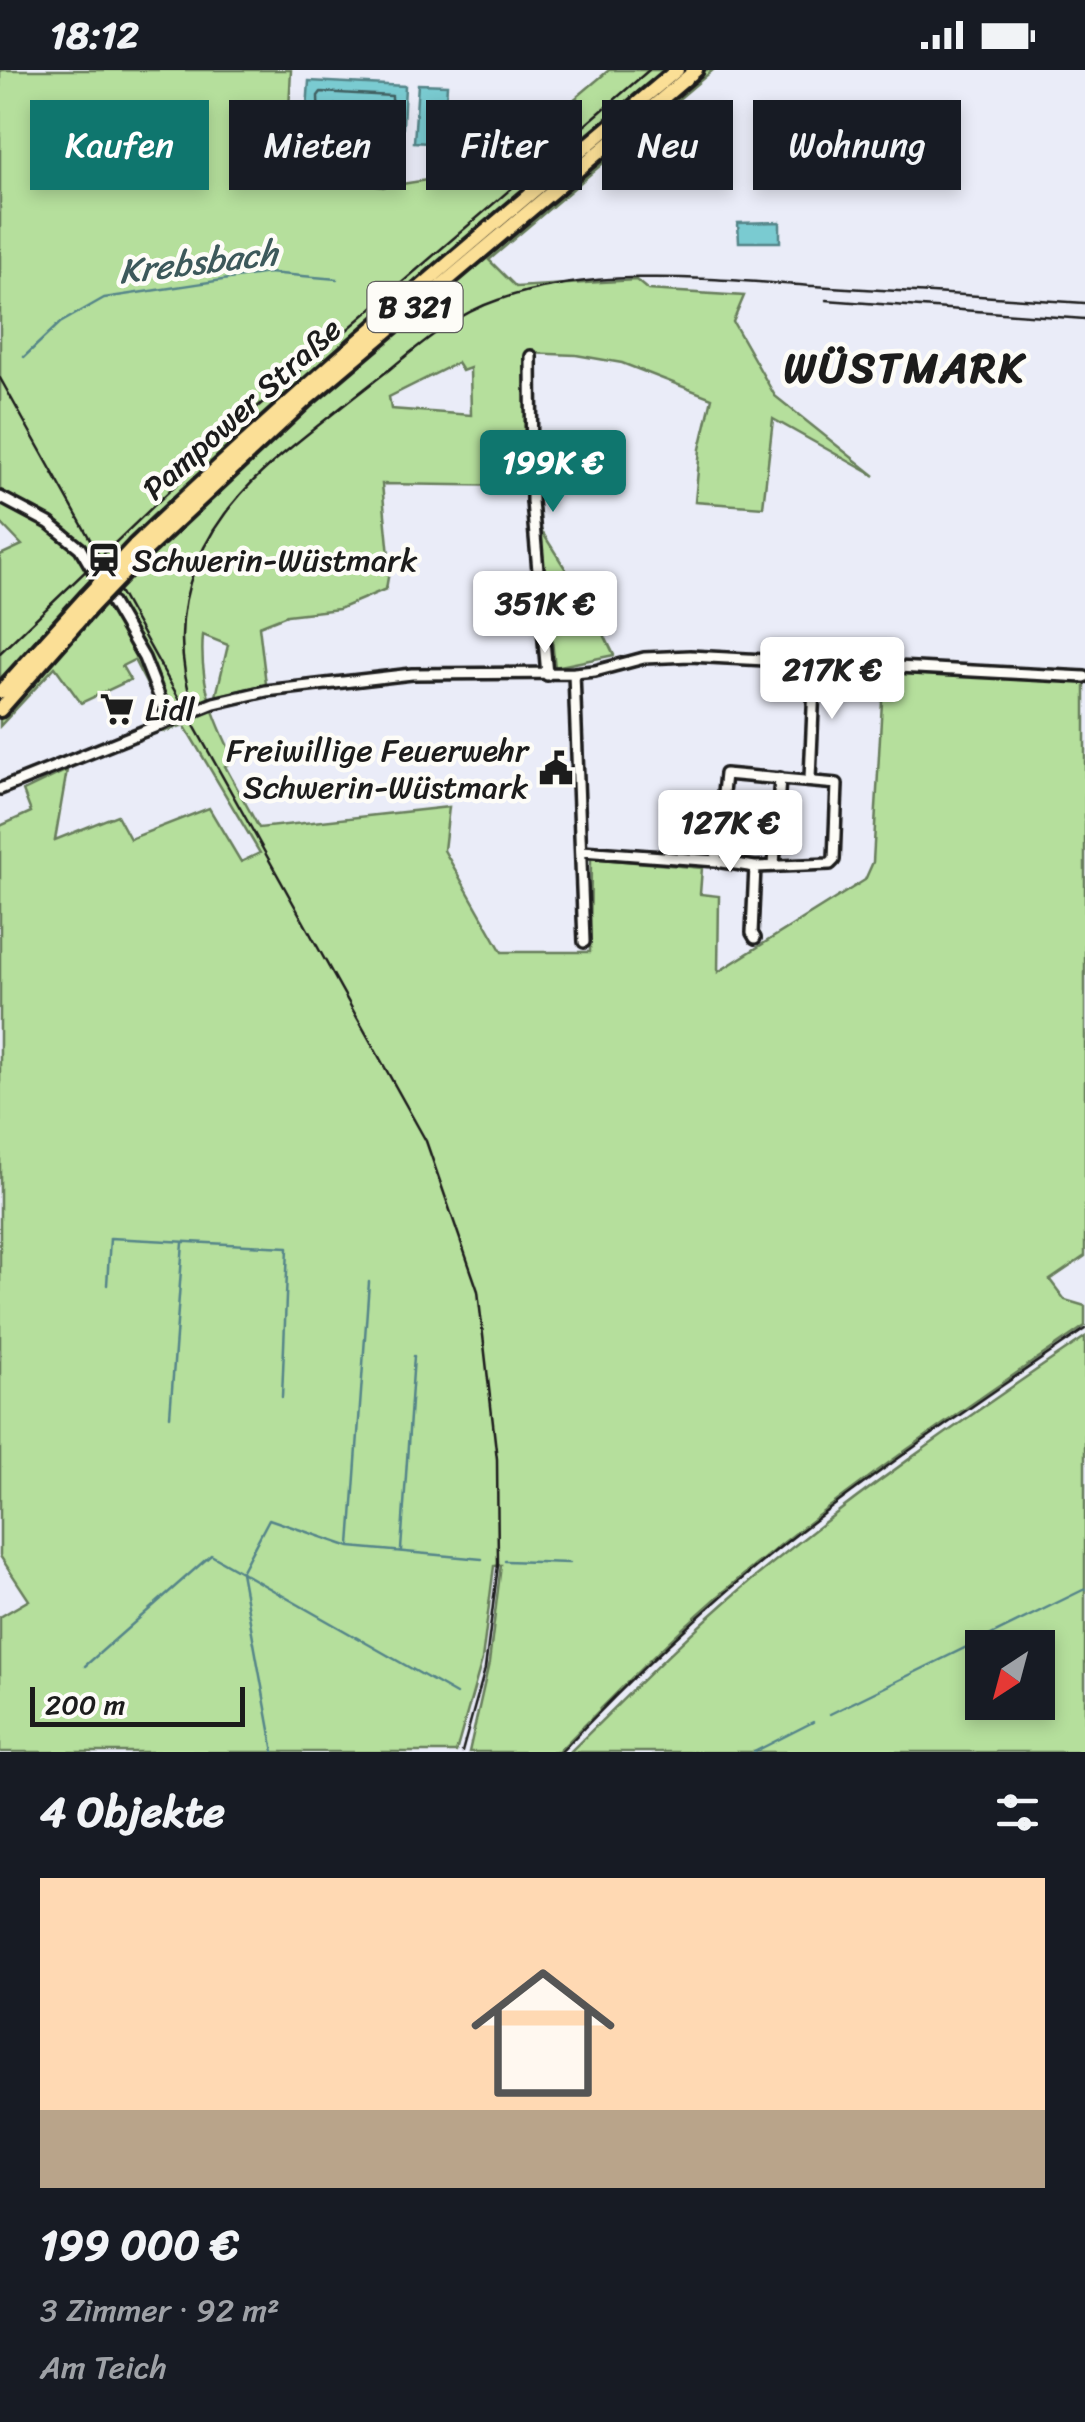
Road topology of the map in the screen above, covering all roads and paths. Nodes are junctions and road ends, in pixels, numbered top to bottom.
1 (678, 70) edge
2 (696, 70) edge
3 (531, 356) dead end
4 (0, 497) edge
5 (139, 549) junction
6 (89, 602) junction
7 (815, 662) junction
8 (574, 673) junction
9 (547, 675) junction
10 (1085, 677) edge
11 (0, 692) edge
12 (0, 710) edge
13 (170, 721) junction
14 (780, 778) junction
15 (810, 779) junction
16 (0, 788) edge
17 (582, 851) junction
18 (716, 861) junction
19 (774, 865) junction
20 (755, 867) junction
21 (755, 938) dead end
22 (584, 942) dead end

1 - 5 main road, Pampower Straße / B 321
2 - 5 main road, Pampower Straße / B 321
3 - 9 street
4 - 13 street
5 - 6 main road, Pampower Straße / B 321, bridge
6 - 11 main road, Pampower Straße / B 321
6 - 12 main road, Pampower Straße / B 321
7 - 8 street
7 - 10 street
7 - 15 street
8 - 9 street
8 - 17 street
9 - 13 street
13 - 16 street
14 - 15 street
14 - 18 street
14 - 19 street
15 - 19 street
17 - 18 street
17 - 22 street
18 - 20 street
19 - 20 street
20 - 21 street

